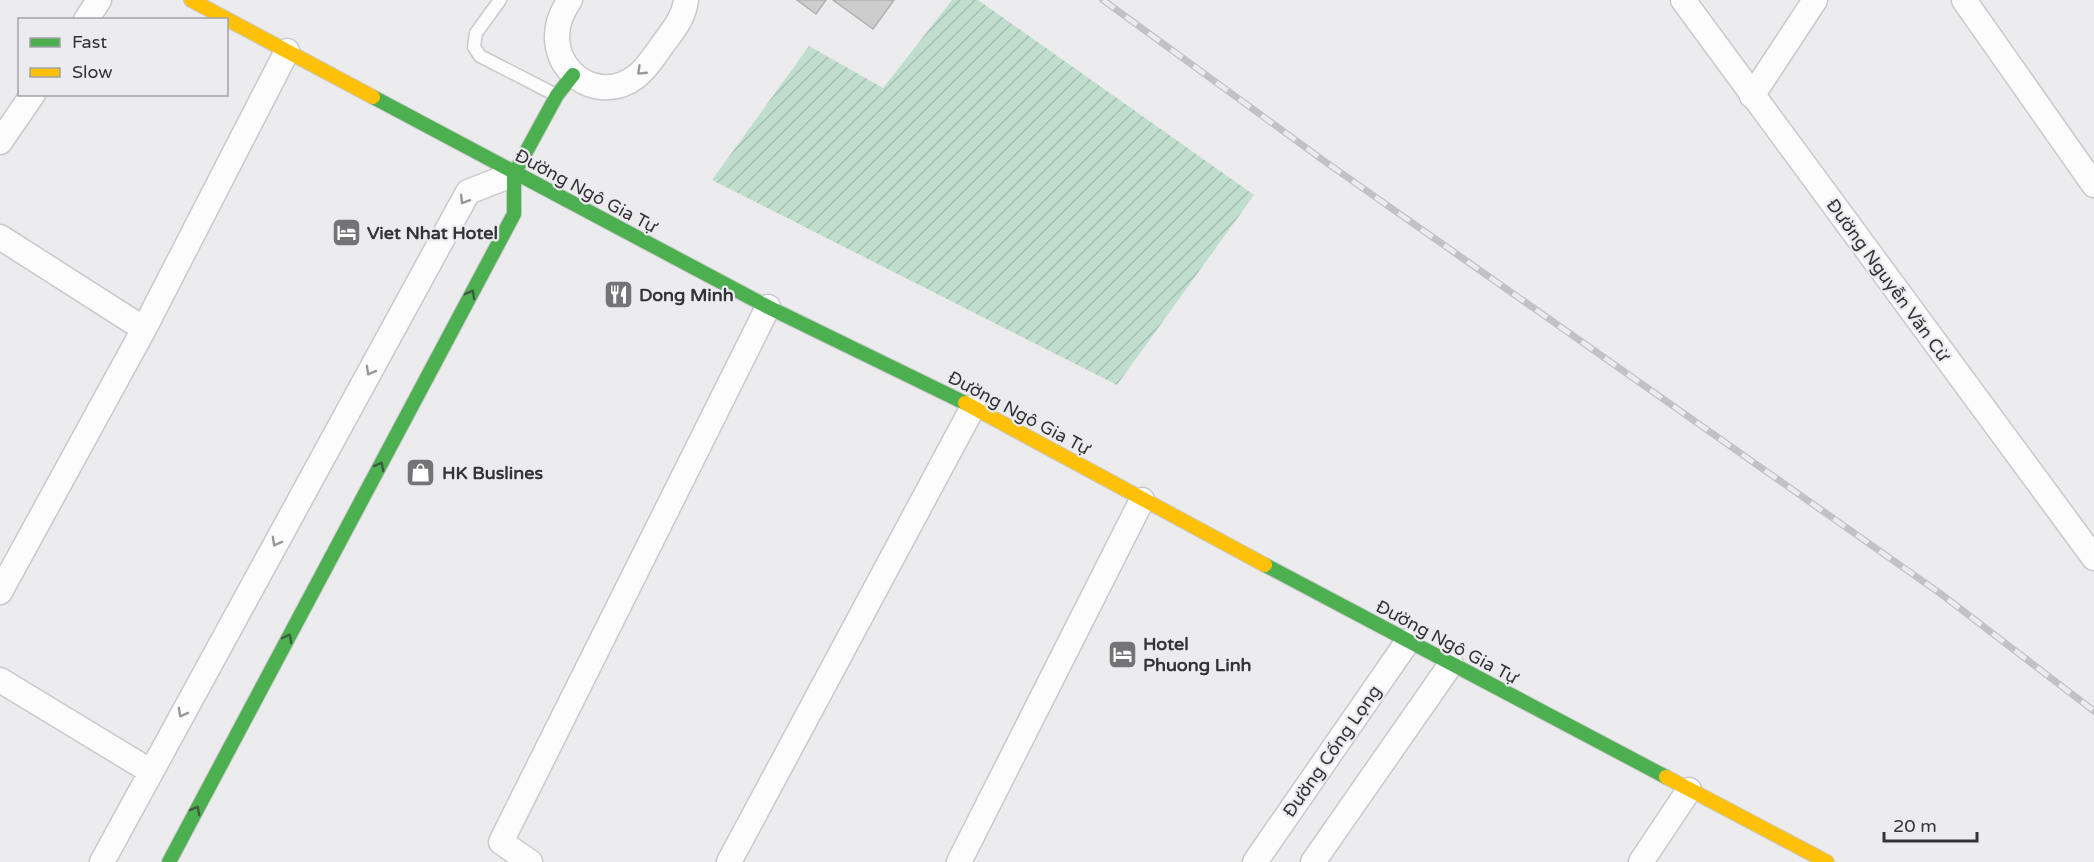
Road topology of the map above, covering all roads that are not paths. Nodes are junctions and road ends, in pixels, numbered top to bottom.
1 (99, 0) edge
2 (192, 0) edge
3 (500, 0) edge
4 (570, 0) edge
5 (686, 0) edge
6 (1683, 0) edge
7 (1815, 0) edge
8 (1964, 0) edge
9 (87, 18) edge
10 (226, 18) edge
11 (228, 19) edge
12 (287, 51) junction
13 (573, 75) junction
14 (32, 96) edge
15 (557, 96) junction
16 (1752, 96) junction
17 (0, 142) edge
18 (514, 174) junction
19 (2094, 185) edge
20 (0, 237) edge
21 (768, 307) junction
22 (144, 329) junction
23 (973, 407) junction
24 (1142, 500) junction
25 (2094, 558) edge
26 (0, 592) edge
27 (1408, 641) junction
28 (1451, 664) junction
29 (0, 680) edge
30 (150, 771) junction
31 (1689, 790) junction
32 (102, 862) edge
33 (169, 862) edge
34 (530, 862) edge
35 (729, 862) edge
36 (959, 862) edge
37 (1255, 862) edge
38 (1313, 862) edge
39 (1641, 862) edge
40 (1827, 862) edge

1 - 9 street
2 - 10 street, Đường Ngô Gia Tự
3 - 15 lane
4 - 13 street
5 -> 13 street
6 - 16 street, Đường Nguyễn Văn Cừ
7 - 16 street
8 - 19 street
11 - 12 street, Đường Ngô Gia Tự
12 - 18 street, Đường Ngô Gia Tự
12 - 22 street
13 - 15 street
14 - 17 street
15 - 18 street
16 - 25 street, Đường Nguyễn Văn Cừ
18 - 21 street, Đường Ngô Gia Tự
18 -> 30 street
33 -> 18 street
20 - 22 street
21 - 23 street, Đường Ngô Gia Tự
21 - 34 street
22 - 26 street
23 - 24 street, Đường Ngô Gia Tự
23 - 35 street
24 - 27 street, Đường Ngô Gia Tự
24 - 36 street
27 - 28 street, Đường Ngô Gia Tự
27 - 37 street, Đường Cống Lọng
28 - 31 street, Đường Ngô Gia Tự
28 - 38 street
29 - 30 street
30 - 32 street
31 - 39 street
31 - 40 street, Đường Ngô Gia Tự

